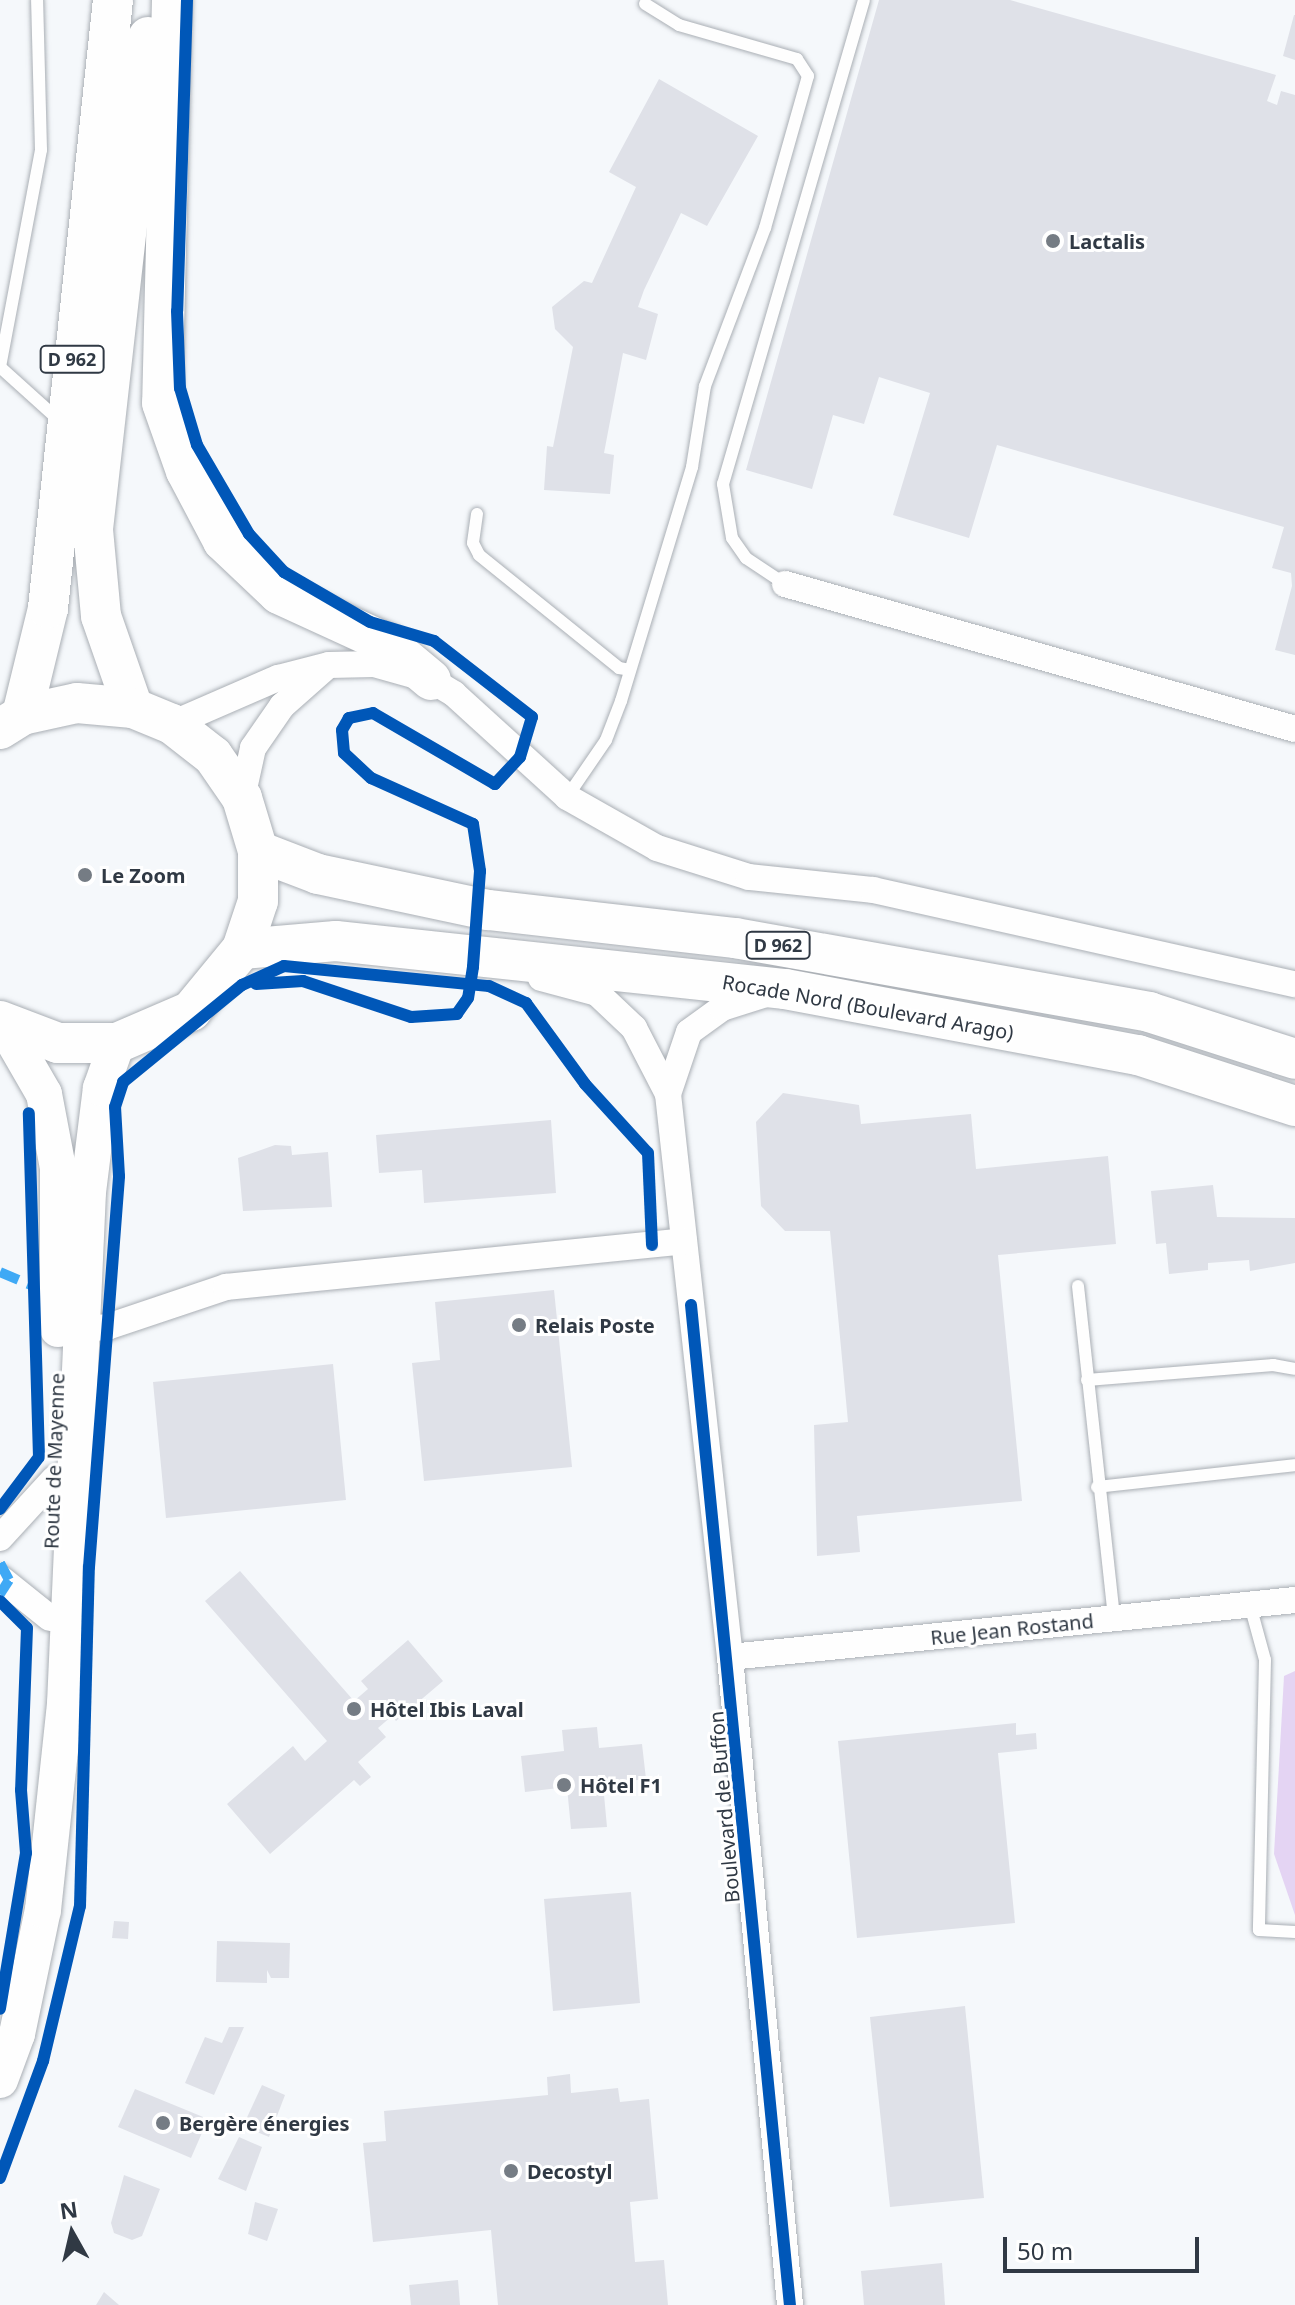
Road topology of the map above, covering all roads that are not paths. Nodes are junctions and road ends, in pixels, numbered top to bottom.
1 (37, 0) edge
2 (113, 0) edge
3 (151, 0) edge
4 (172, 0) edge
5 (864, 0) edge
6 (645, 4) dead end
7 (0, 367) edge
8 (64, 424) junction
9 (477, 514) dead end
10 (785, 584) joint
11 (329, 665) junction
12 (630, 670) junction
13 (431, 680) junction
14 (133, 708) junction
15 (11, 722) edge
16 (172, 724) junction
17 (1295, 729) edge
18 (567, 797) junction
19 (242, 798) junction
20 (258, 851) junction
21 (242, 949) junction
22 (433, 950) junction
23 (1295, 984) edge
24 (785, 989) junction
25 (2, 1022) edge
26 (117, 1043) junction
27 (1295, 1059) edge
28 (668, 1094) junction
29 (1295, 1106) edge
30 (684, 1241) junction
31 (1078, 1286) dead end
32 (80, 1329) junction
33 (1295, 1369) edge
34 (1087, 1380) junction
35 (1295, 1465) edge
36 (54, 1479) junction
37 (1097, 1487) junction
38 (0, 1538) edge
39 (0, 1578) edge
40 (1294, 1601) edge
41 (1250, 1605) junction
42 (50, 1618) junction
43 (1114, 1619) junction
44 (730, 1657) junction
45 (43, 1910) junction
46 (1295, 1932) edge
47 (0, 2080) edge
48 (790, 2305) edge

1 - 7 lane
2 - 8 main road, D 962
3 - 14 main road, D 962
4 - 13 main road
5 - 10 lane
6 - 12 lane
7 - 8 lane
8 - 15 main road, D 962
9 - 12 lane
10 - 17 street
11 - 13 street
11 - 16 street
11 - 19 street
12 - 18 lane
13 - 18 street
14 - 15 main road
14 - 16 main road
16 - 19 main road
18 - 23 street
19 - 20 main road
20 - 21 main road
20 - 27 main road, D 962
21 - 22 main road, Rocade Nord (Boulevard Arago) / D 962
21 - 26 main road
22 - 24 main road, Rocade Nord (Boulevard Arago) / D 962
22 - 28 street
24 - 28 street
24 - 29 main road, Rocade Nord (Boulevard Arago) / D 962
25 - 26 main road
25 - 36 main road, Route de Mayenne
26 - 32 main road, Route de Mayenne
28 - 30 street, Boulevard de Buffon
30 - 32 street
30 - 44 street, Boulevard de Buffon
31 - 34 lane
32 - 45 main road, Route de Mayenne
33 - 34 lane
34 - 37 lane
35 - 37 lane
36 - 38 street
36 - 42 main road, Route de Mayenne
37 - 43 lane
39 - 42 street
40 - 41 street, Rue Jean Rostand
41 - 43 street, Rue Jean Rostand
41 - 46 lane
42 - 45 main road, Route de Mayenne
43 - 44 street, Rue Jean Rostand
44 - 48 street, Boulevard de Buffon
45 - 47 main road, Route de Mayenne

